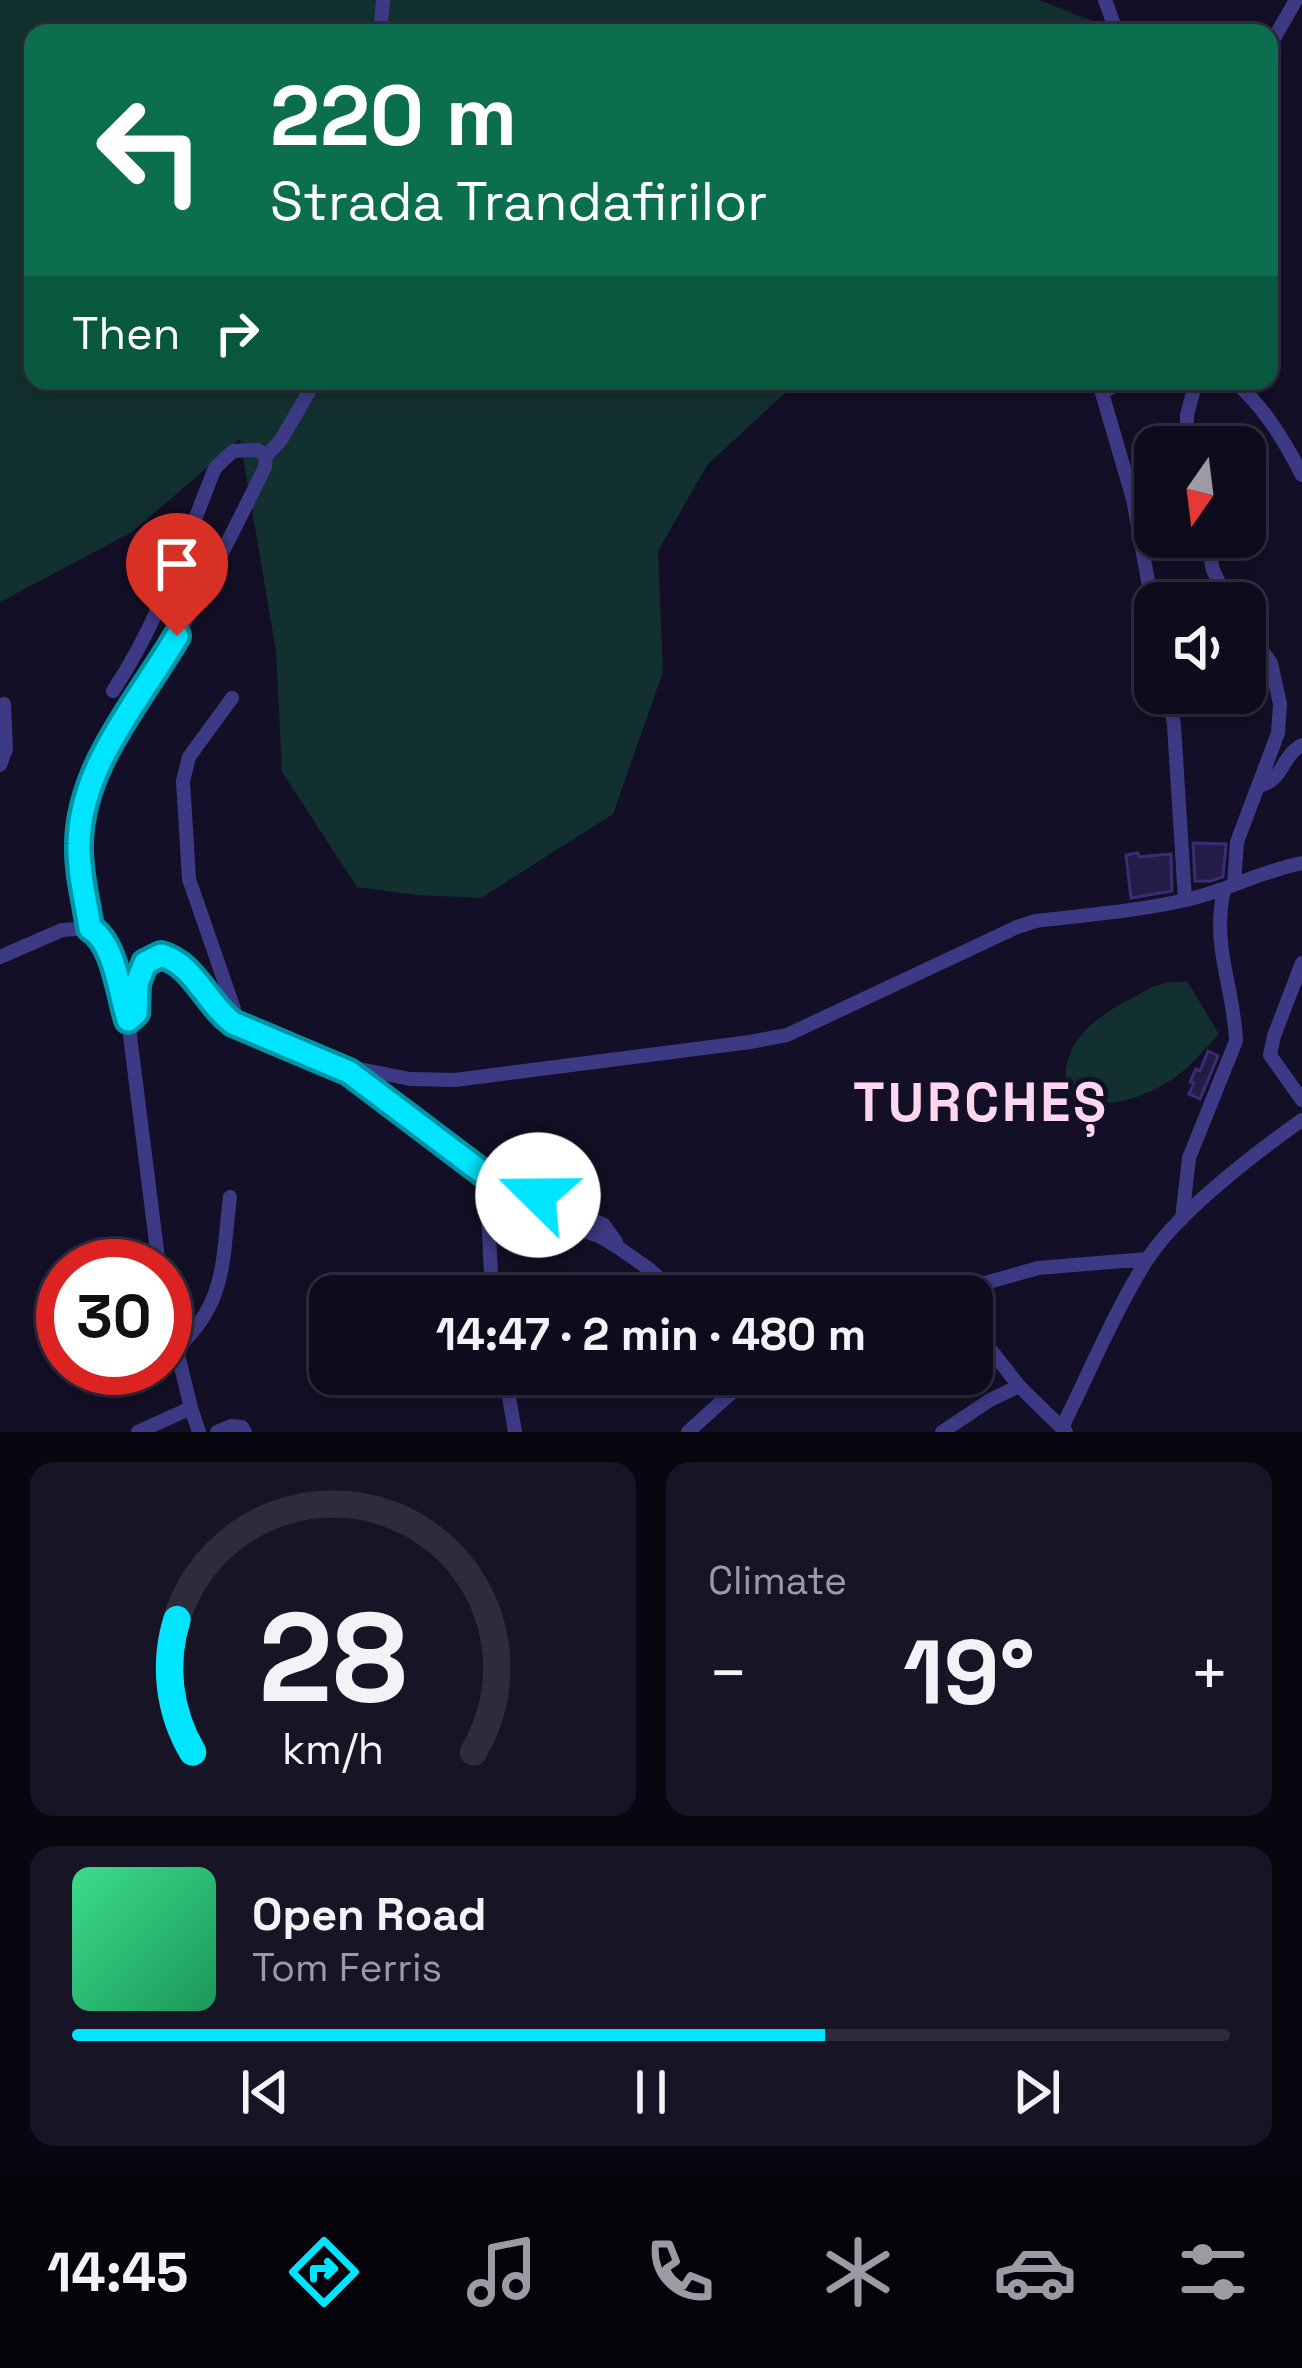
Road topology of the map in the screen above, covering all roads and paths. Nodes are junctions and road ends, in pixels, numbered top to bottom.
1 (1296, 0) edge
2 (1278, 31) edge
3 (310, 390) edge
4 (1101, 390) edge
5 (1194, 390) edge
6 (1243, 390) edge
7 (1187, 426) edge
8 (266, 456) junction
9 (1302, 476) edge
10 (1148, 582) edge
11 (1266, 656) edge
12 (113, 691) dead end
13 (232, 698) dead end
14 (4, 704) dead end
15 (1172, 714) edge
16 (1302, 745) edge
17 (0, 765) edge
18 (1258, 786) junction
19 (1302, 863) edge
20 (1228, 887) junction
21 (1185, 900) junction
22 (90, 928) junction
23 (0, 957) edge
24 (1302, 963) edge
25 (128, 1020) junction
26 (233, 1023) junction
27 (349, 1072) junction
28 (1302, 1100) edge
29 (1302, 1120) edge
30 (496, 1183) junction
31 (230, 1197) dead end
32 (1182, 1219) junction
33 (156, 1239) edge
34 (1147, 1259) junction
35 (491, 1275) edge
36 (656, 1275) edge
37 (993, 1281) edge
38 (192, 1335) edge
39 (993, 1353) edge
40 (1019, 1386) junction
41 (188, 1395) edge
42 (509, 1395) edge
43 (723, 1395) edge
44 (191, 1408) junction
45 (1065, 1430) edge
46 (139, 1432) edge
47 (200, 1432) edge
48 (217, 1432) edge
49 (245, 1432) edge
50 (515, 1432) edge
51 (688, 1432) edge
52 (942, 1432) edge

1 - 2 street
3 - 8 street
4 - 10 street
5 - 7 street
6 - 9 street
8 - 12 street
8 - 22 street
11 - 18 street
13 - 26 street
14 - 17 street
15 - 21 street
16 - 18 street
18 - 20 street
19 - 20 street
20 - 21 street
20 - 32 street
21 - 27 street
22 - 23 street
22 - 25 street
24 - 28 street
25 - 26 street
25 - 33 street
26 - 27 street
27 - 30 street
29 - 32 street
30 - 35 street
30 - 36 street
31 - 38 street
32 - 34 street
34 - 37 street
34 - 45 street
39 - 40 street
40 - 45 street
40 - 52 street
41 - 44 street
42 - 50 street
43 - 51 street
44 - 46 street
44 - 47 street
48 - 49 street

